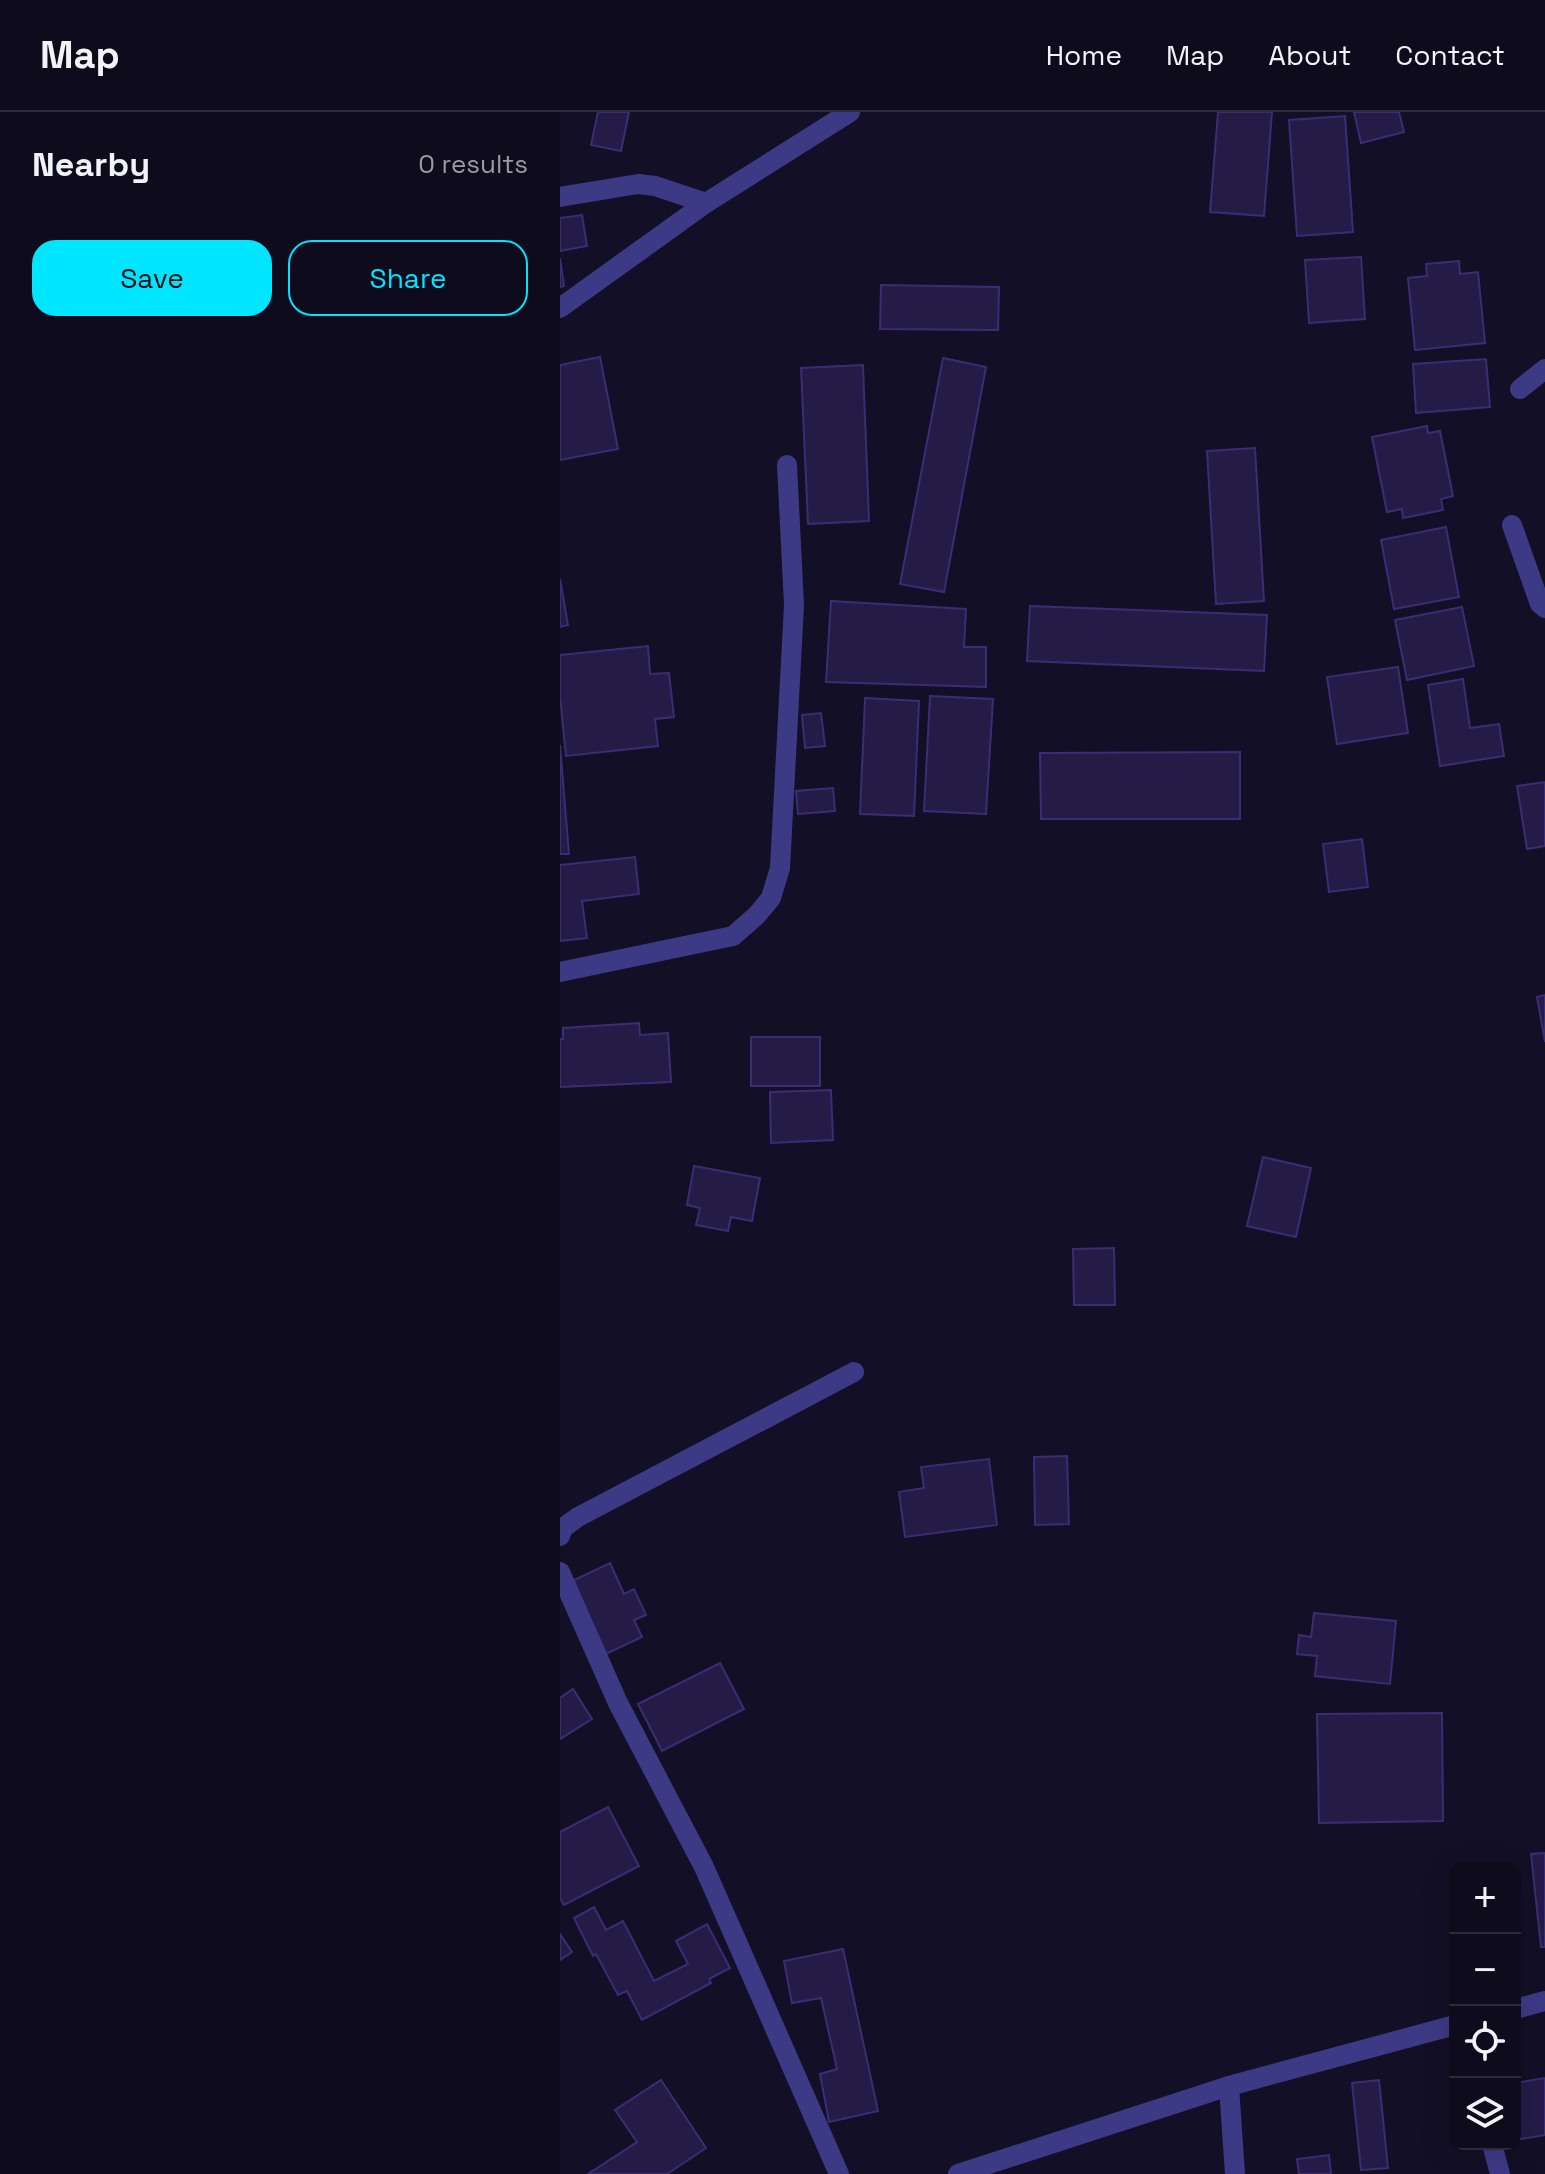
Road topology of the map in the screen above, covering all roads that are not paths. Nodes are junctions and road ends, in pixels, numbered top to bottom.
1 (844, 113) edge
2 (560, 197) edge
3 (706, 203) junction
4 (560, 308) edge
5 (1545, 369) edge
6 (1520, 389) dead end
7 (787, 465) dead end
8 (1512, 525) dead end
9 (1545, 608) edge
10 (560, 972) edge
11 (854, 1372) dead end
12 (560, 1536) edge
13 (560, 1572) edge
14 (1545, 2001) edge
15 (1521, 2007) edge
16 (1449, 2027) edge
17 (1229, 2086) junction
18 (1494, 2150) edge
19 (839, 2174) edge
20 (958, 2174) edge
21 (1235, 2174) edge
22 (1500, 2174) edge

1 - 3 street
2 - 3 street
3 - 4 street
5 - 6 street
7 - 10 street
8 - 9 street
11 - 12 street
13 - 19 street
14 - 15 street
16 - 17 street
17 - 20 street
17 - 21 street
18 - 22 street

